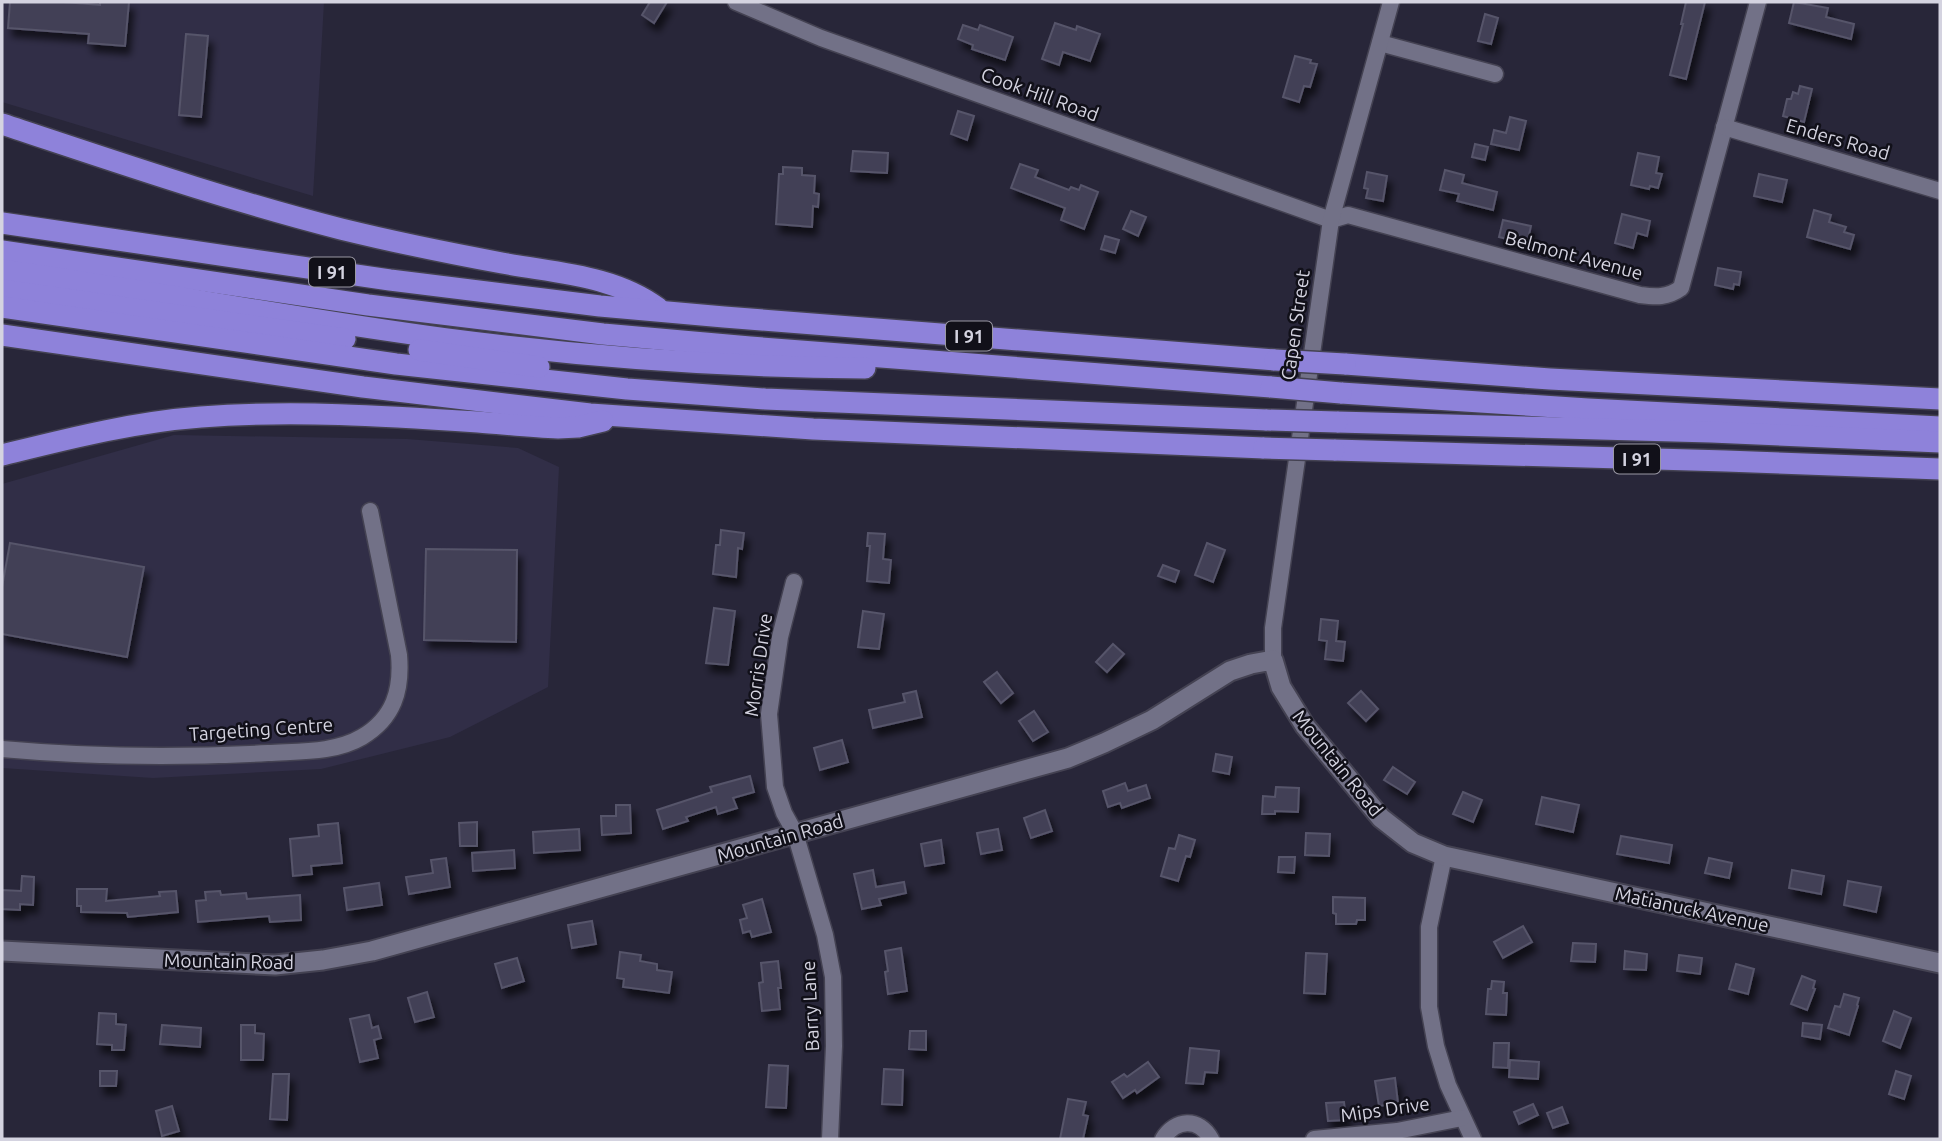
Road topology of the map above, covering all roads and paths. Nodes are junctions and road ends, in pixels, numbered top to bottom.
1 (736, 2) edge
2 (1391, 2) edge
3 (1758, 2) edge
4 (1380, 43) junction
5 (1495, 74) dead end
6 (2, 124) edge
7 (1724, 127) junction
8 (1940, 191) edge
9 (1331, 220) junction
10 (2, 223) edge
11 (2, 251) edge
12 (2, 270) edge
13 (2, 290) edge
14 (2, 307) edge
15 (662, 312) junction
16 (2, 335) edge
17 (1033, 368) junction
18 (1940, 399) edge
19 (984, 408) junction
20 (614, 416) junction
21 (1940, 427) edge
22 (1940, 442) edge
23 (2, 455) edge
24 (1940, 469) edge
25 (370, 511) dead end
26 (794, 582) dead end
27 (1273, 660) junction
28 (2, 749) edge
29 (795, 833) junction
30 (1444, 856) junction
31 (2, 951) edge
32 (1940, 963) edge
33 (1462, 1118) junction
34 (830, 1139) edge
35 (1163, 1139) edge
36 (1211, 1139) edge
37 (1314, 1139) edge
38 (1473, 1139) edge

1 - 9 street, Cook Hill Road
2 - 4 street, Capen Street
3 - 7 street, Belmont Avenue
4 - 5 street
4 - 9 street, Capen Street
6 - 15 highway
7 - 8 street, Enders Road
7 - 9 street, Belmont Avenue
9 - 27 street, Capen Street
10 - 15 highway, I 91
11 - 17 highway
12 - 17 highway
13 - 19 highway
14 - 19 highway
15 - 18 highway, I 91, bridge
16 - 20 highway, I 91
17 - 21 highway, bridge
19 - 22 highway, bridge
20 - 23 highway
20 - 24 highway, I 91, bridge
25 - 28 street, Targeting Centre
26 - 29 street, Morris Drive
27 - 29 street, Mountain Road
27 - 30 street, Mountain Road
29 - 31 street, Mountain Road
29 - 34 street, Barry Lane
30 - 32 street, Matianuck Avenue
30 - 33 street
33 - 37 street, Mips Drive
33 - 38 street
35 - 36 street

